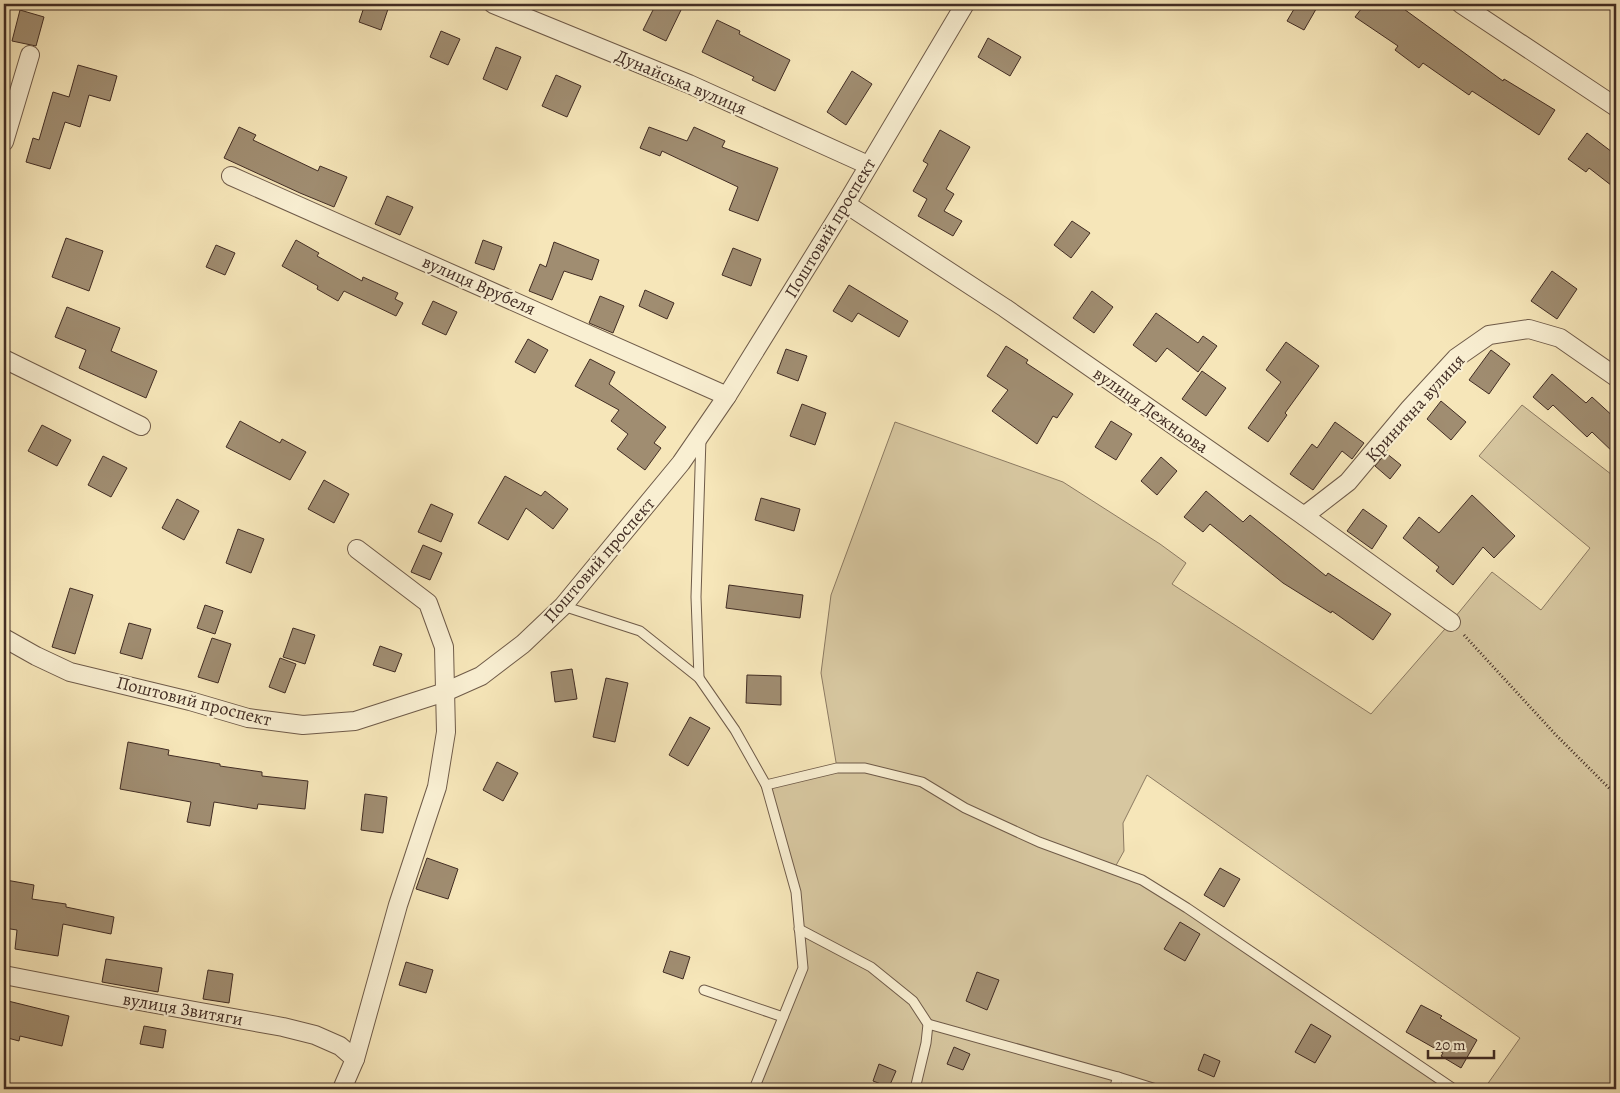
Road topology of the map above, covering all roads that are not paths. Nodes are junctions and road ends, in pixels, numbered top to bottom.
1 (493, 4) edge
2 (965, 4) edge
3 (1461, 4) edge
4 (30, 55) dead end
5 (1616, 107) edge
6 (4, 142) edge
7 (868, 165) junction
8 (231, 176) dead end
9 (846, 204) junction
10 (4, 358) edge
11 (1616, 377) edge
12 (727, 396) junction
13 (141, 426) dead end
14 (701, 433) junction
15 (1304, 516) junction
16 (358, 549) dead end
17 (563, 606) junction
18 (1451, 622) road end
19 (7, 642) edge
20 (699, 678) junction
21 (445, 692) junction
22 (766, 785) junction
23 (800, 929) junction
24 (4, 975) edge
25 (704, 990) dead end
26 (783, 1017) junction
27 (928, 1024) junction
28 (354, 1059) junction
29 (1118, 1077) junction
30 (342, 1089) edge
31 (754, 1089) edge
32 (915, 1089) edge
33 (1114, 1089) edge
34 (1156, 1089) edge
35 (1454, 1089) edge

1 - 7 street, Дунайська вулиця
2 - 7 street, Поштовий проспект
3 - 5 street
4 - 6 street
7 - 9 street, Поштовий проспект
8 - 12 street, вулиця Врубеля
9 - 12 street, Поштовий проспект
9 - 15 street, вулиця Дежньова
10 - 13 street
11 - 15 street, Кринична вулиця
12 - 14 street, Поштовий проспект
14 - 17 street, Поштовий проспект
14 - 20 lane
15 - 18 street, вулиця Дежньова
16 - 21 street
17 - 20 lane
17 - 21 street, Поштовий проспект
19 - 21 street, Поштовий проспект
20 - 22 lane
21 - 28 street
22 - 23 lane
22 - 35 lane
23 - 26 lane
23 - 27 lane
24 - 28 street, вулиця Звитяги
25 - 26 lane
26 - 31 lane
27 - 29 lane
27 - 32 lane
28 - 30 street
29 - 33 lane
29 - 34 lane

